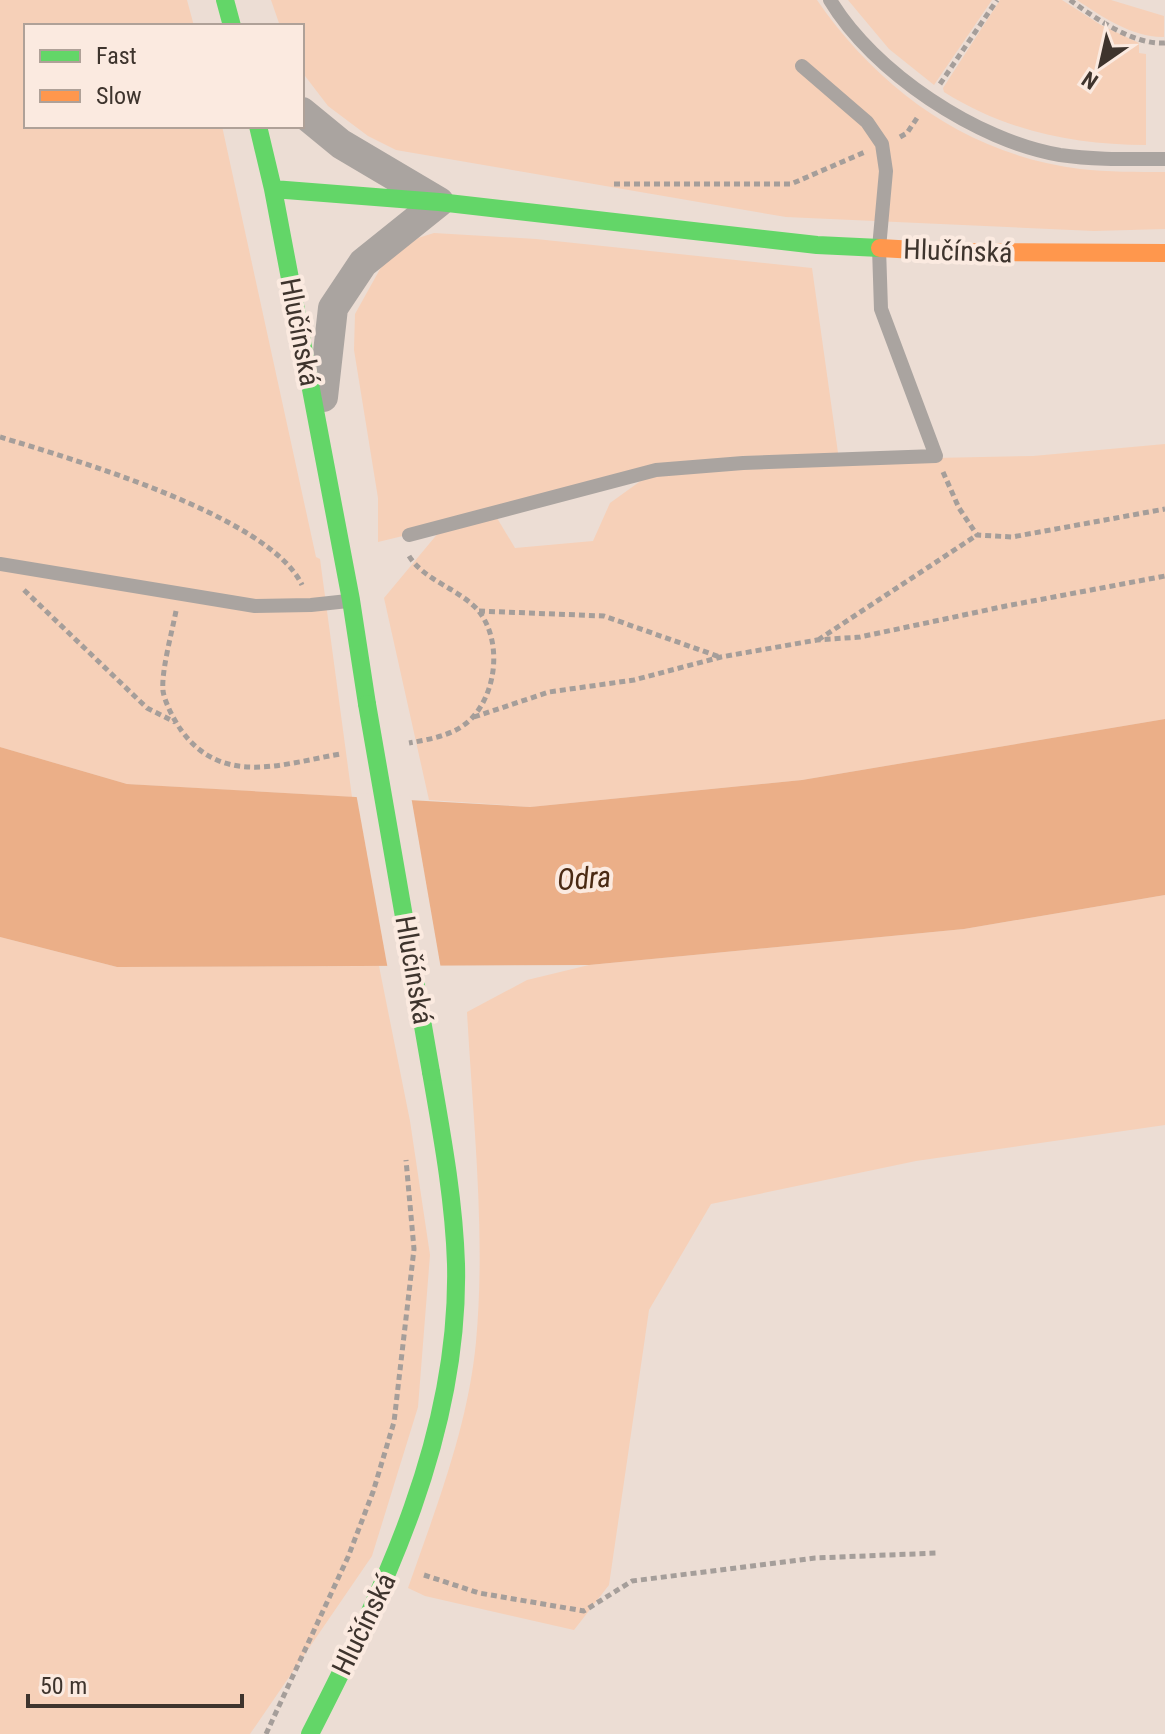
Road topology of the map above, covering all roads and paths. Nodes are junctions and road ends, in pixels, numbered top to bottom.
1 (225, 0) edge
2 (830, 0) edge
3 (997, 0) edge
4 (1070, 0) edge
5 (231, 24) edge
6 (1165, 43) edge
7 (802, 66) dead end
8 (930, 99) junction
9 (304, 114) edge
10 (258, 128) edge
11 (882, 144) junction
12 (1165, 159) edge
13 (600, 184) dead end
14 (273, 189) junction
15 (439, 202) junction
16 (879, 248) junction
17 (1165, 253) edge
18 (319, 431) junction
19 (0, 437) edge
20 (936, 456) junction
21 (1165, 509) edge
22 (409, 535) dead end
23 (977, 535) junction
24 (0, 564) edge
25 (1165, 576) edge
26 (22, 588) dead end
27 (351, 600) junction
28 (311, 605) junction
29 (479, 611) dead end
30 (817, 640) junction
31 (721, 657) junction
32 (473, 718) dead end
33 (176, 723) dead end
34 (407, 1148) dead end
35 (937, 1553) dead end
36 (393, 1565) junction
37 (266, 1734) edge
38 (310, 1734) edge

1 - 5 main road
2 - 8 lane
3 - 8 path
4 - 6 path
7 - 11 lane
8 - 11 path
8 - 12 lane
9 - 15 street
10 - 14 main road, Hlučínská
11 - 13 path
11 - 16 lane
14 - 15 main road, Hlučínská
14 - 18 main road, Hlučínská
15 - 16 main road, Hlučínská
15 - 18 street
16 - 17 main road, Hlučínská
16 - 20 lane
18 - 27 main road, Hlučínská
19 - 28 path
20 - 22 lane
20 - 23 path
21 - 23 path
23 - 30 path
24 - 28 lane
25 - 30 path
26 - 33 path
27 - 28 lane
27 - 36 main road, Hlučínská, bridge
29 - 31 path
30 - 31 path
31 - 32 path
34 - 37 path
35 - 36 path
36 - 38 main road, Hlučínská

